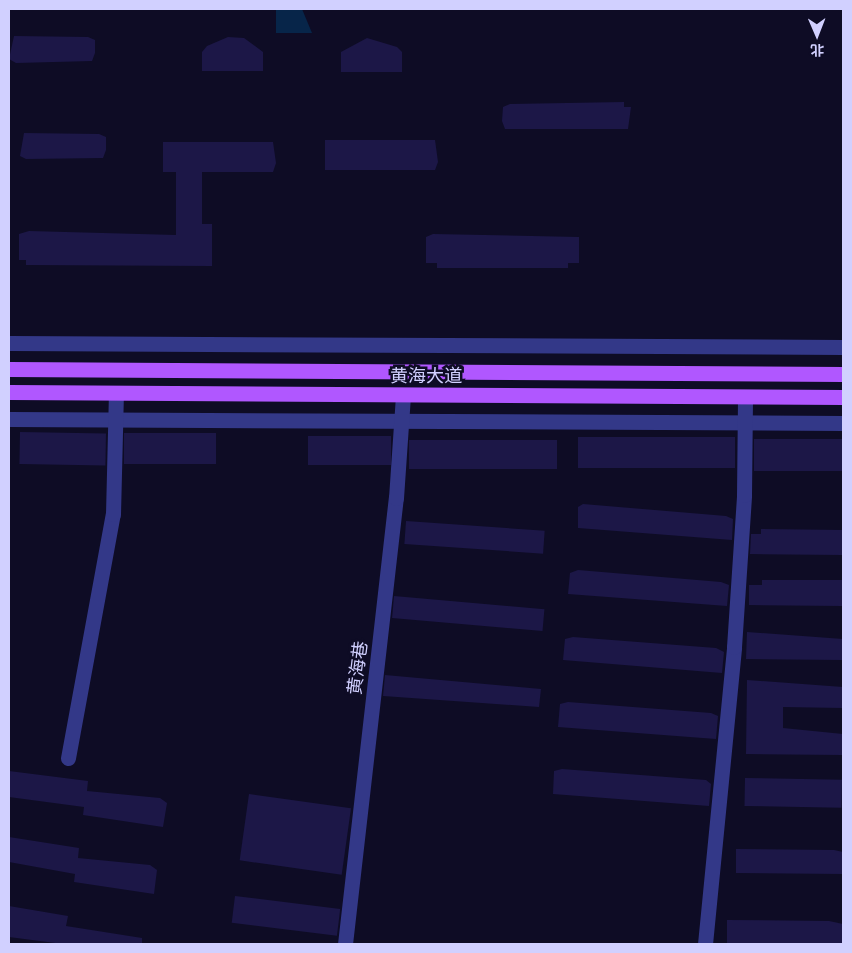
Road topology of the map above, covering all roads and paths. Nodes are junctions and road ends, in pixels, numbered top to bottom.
1 (9, 343) edge
2 (843, 347) edge
3 (9, 369) edge
4 (843, 374) edge
5 (9, 392) edge
6 (116, 393) junction
7 (403, 395) junction
8 (745, 397) junction
9 (843, 398) edge
10 (9, 419) edge
11 (116, 420) junction
12 (400, 422) junction
13 (843, 423) edge
14 (744, 424) junction
15 (68, 758) dead end
16 (344, 944) edge
17 (706, 944) edge

1 - 2 street
3 - 4 main road, 黄海大道
5 - 6 main road, 黄海大道
6 - 7 main road, 黄海大道
6 - 11 street
7 - 8 main road, 黄海大道
7 - 12 street, 黄海巷
8 - 9 main road, 黄海大道
8 - 14 street
10 - 11 street
11 - 12 street
11 - 15 street
12 - 14 street
12 - 16 street, 黄海巷
13 - 14 street
14 - 17 street

